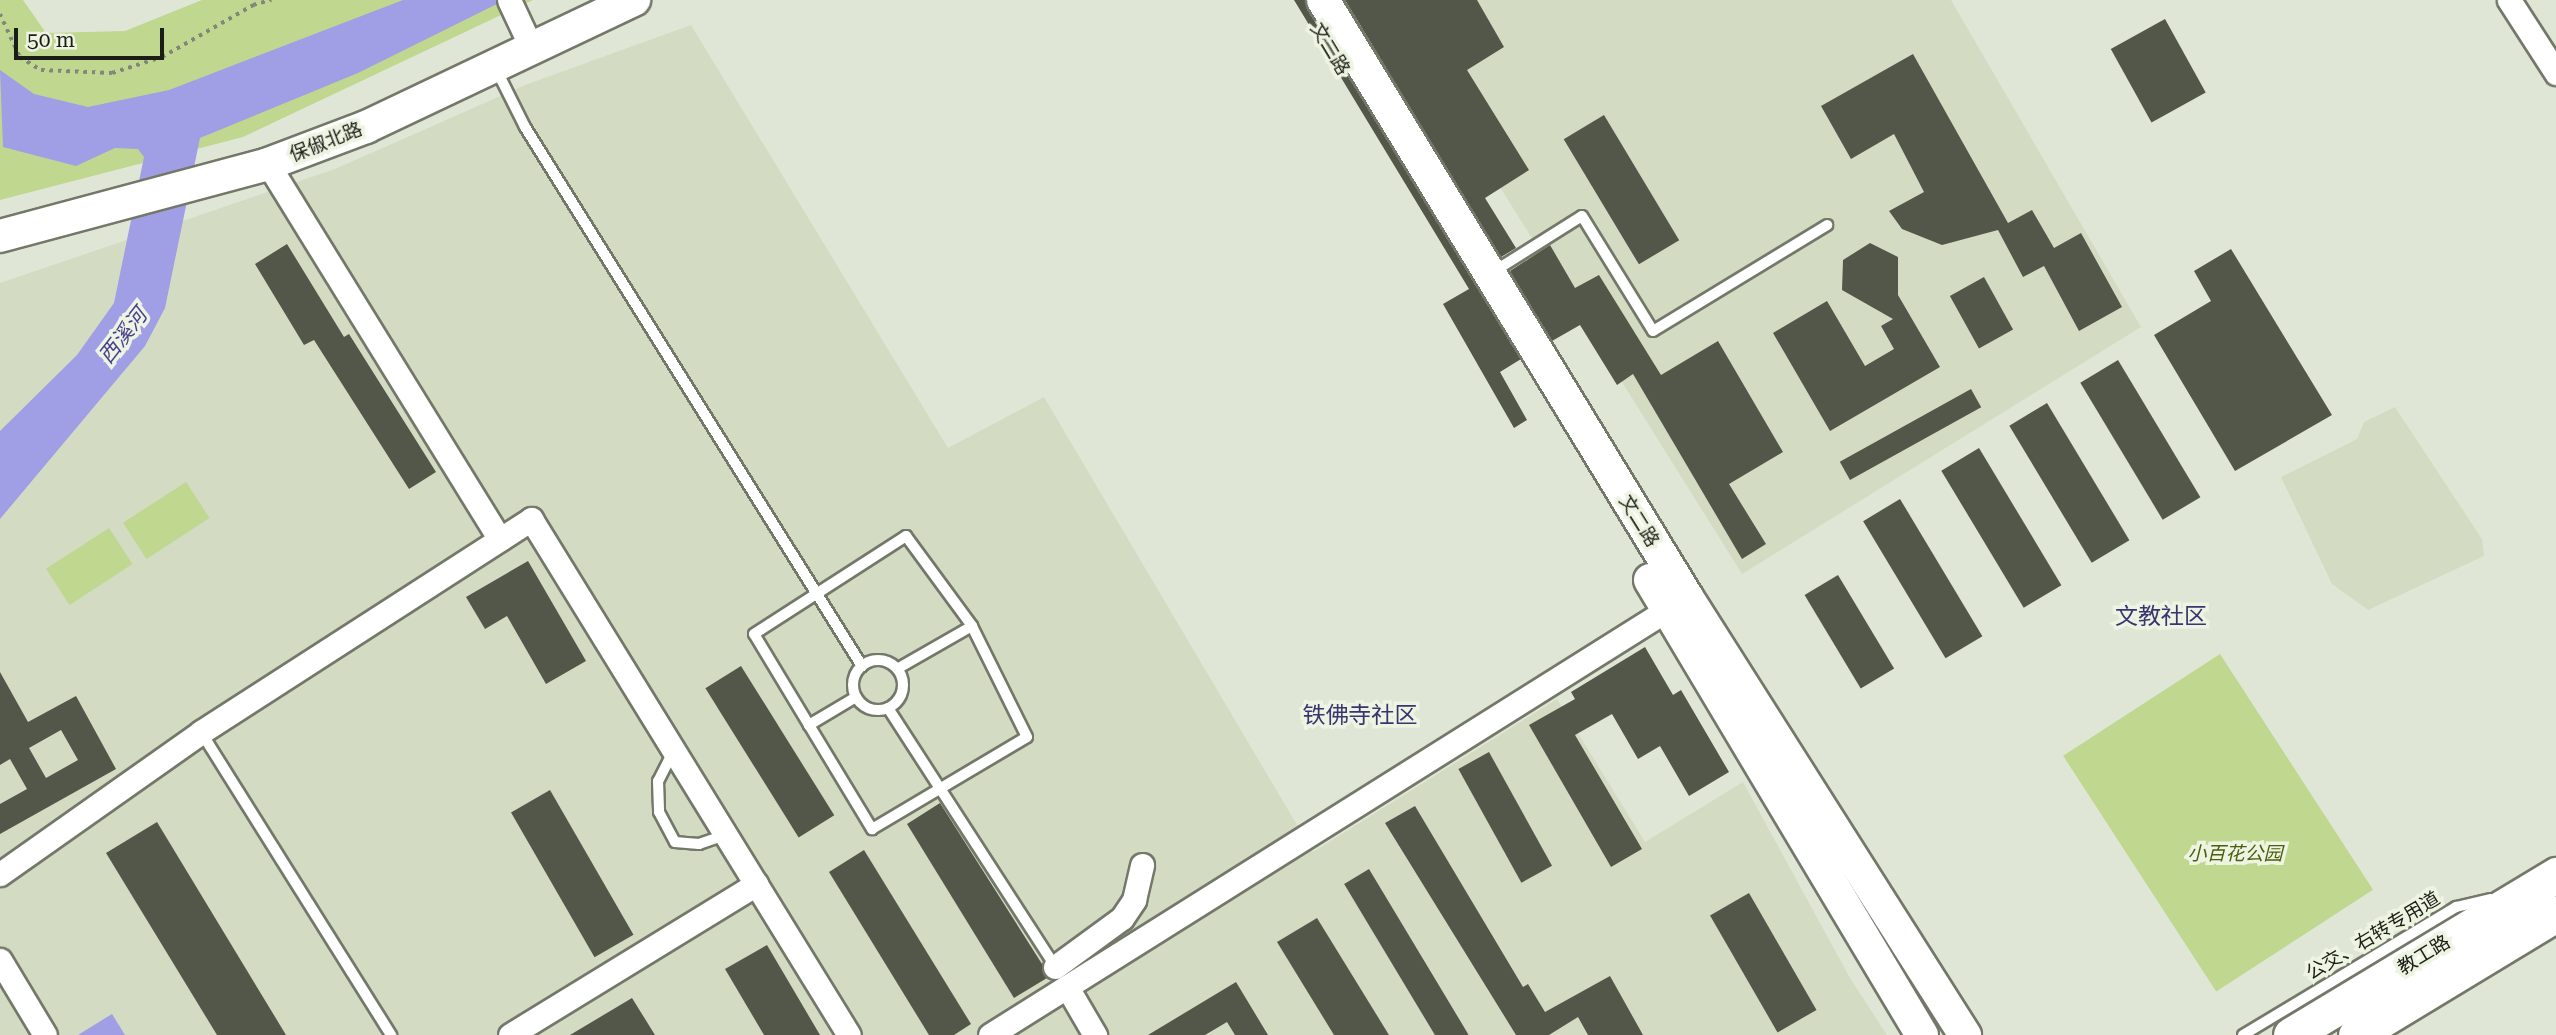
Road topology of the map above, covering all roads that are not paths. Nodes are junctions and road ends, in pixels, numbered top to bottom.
1 (509, 0) edge
2 (634, 0) edge
3 (1301, 0) edge
4 (1323, 0) edge
5 (2509, 0) edge
6 (531, 47) junction
7 (494, 65) junction
8 (2556, 73) edge
9 (268, 164) junction
10 (1827, 225) dead end
11 (0, 236) edge
12 (1488, 276) junction
13 (500, 539) junction
14 (817, 594) junction
15 (1678, 604) junction
16 (971, 626) junction
17 (862, 666) junction
18 (897, 669) junction
19 (856, 697) junction
20 (888, 708) junction
21 (809, 724) junction
22 (201, 732) junction
23 (675, 748) junction
24 (940, 788) junction
25 (725, 835) junction
26 (1142, 865) dead end
27 (0, 874) edge
28 (2543, 883) edge
29 (755, 884) junction
30 (2556, 914) edge
31 (0, 960) edge
32 (1061, 977) junction
33 (45, 1035) edge
34 (391, 1035) edge
35 (510, 1035) edge
36 (849, 1035) edge
37 (990, 1035) edge
38 (1094, 1035) edge
39 (1922, 1035) edge
40 (1965, 1035) edge
41 (2244, 1035) edge
42 (2291, 1035) edge
43 (2356, 1035) edge

1 - 6 street
2 - 6 main road, 保俶北路
3 - 15 main road, 文二路
4 - 12 main road, 文二路
5 - 8 street
6 - 7 main road, 保俶北路
7 - 9 main road, 保俶北路
7 - 14 lane
9 - 11 main road, 保俶北路
9 - 13 street
10 - 12 lane
12 - 15 main road, 文二路
13 - 22 street
13 - 23 street
14 - 16 lane
14 - 17 lane
14 - 21 lane
15 - 32 street
15 - 39 main road, 文二路
15 - 40 main road, 文二路
16 - 18 lane
16 - 24 lane
17 - 18 lane
17 - 19 lane
18 - 20 lane
19 - 20 lane
19 - 21 lane
20 - 24 lane
21 - 24 lane
22 - 27 street
22 - 34 lane
23 - 25 street
23 - 25 lane
24 - 32 lane
25 - 29 street
26 - 32 street
28 - 41 lane, 公交、右转专用道
28 - 42 main road, 教工路
29 - 35 street
29 - 36 street
30 - 43 main road, 教工路
31 - 33 street
32 - 37 street
32 - 38 street

